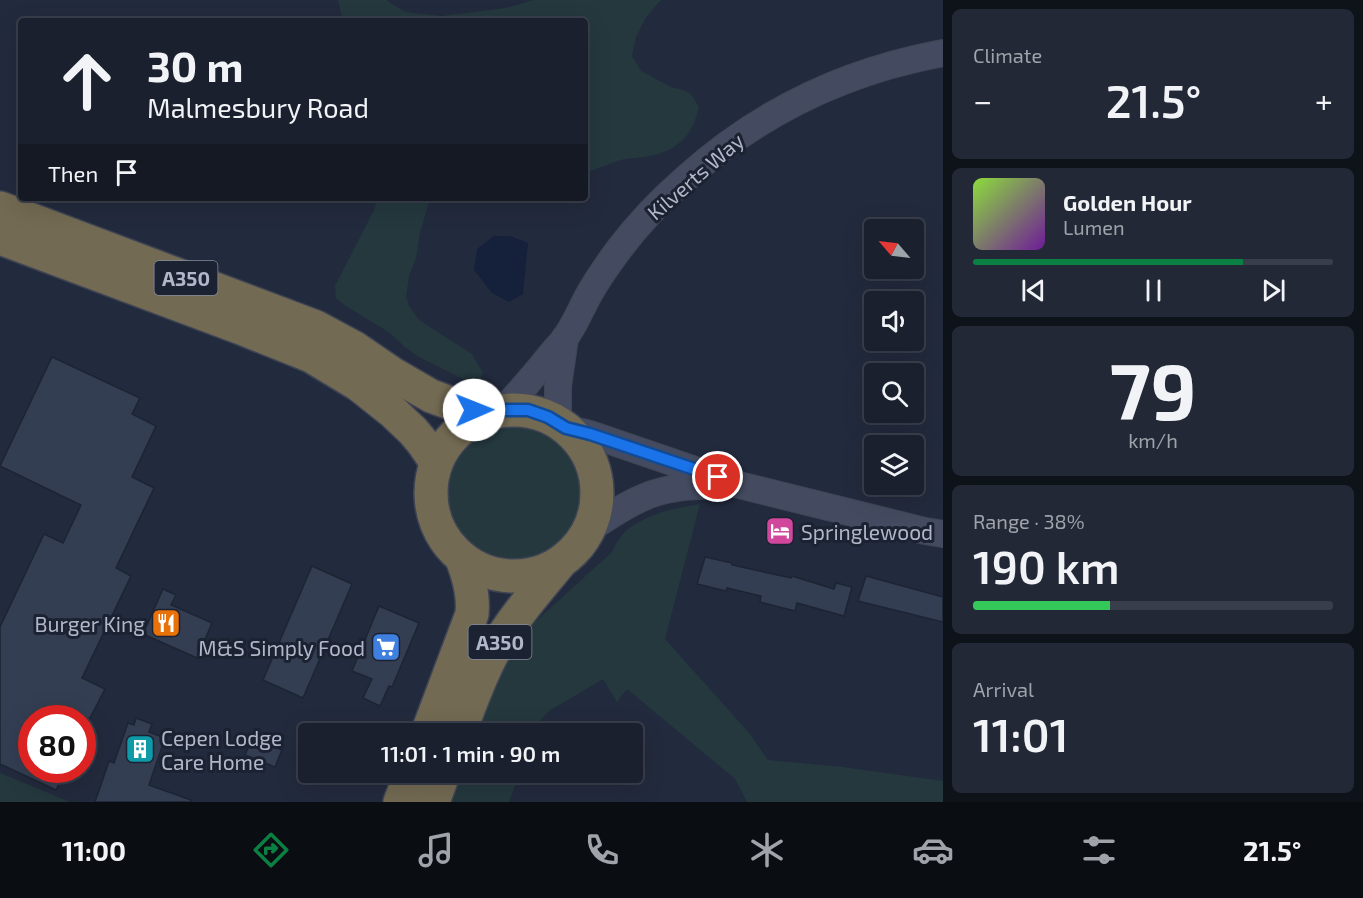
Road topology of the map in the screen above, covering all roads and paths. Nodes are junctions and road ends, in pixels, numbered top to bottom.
1 (943, 53) edge
2 (0, 208) edge
3 (0, 238) edge
4 (565, 338) junction
5 (495, 412) junction
6 (562, 425) junction
7 (436, 462) junction
8 (739, 485) junction
9 (591, 528) junction
10 (943, 534) edge
11 (462, 559) junction
12 (561, 563) junction
13 (431, 723) edge
14 (463, 723) edge
15 (408, 783) edge
16 (440, 783) edge
17 (400, 802) edge
18 (433, 802) edge

1 - 4 main road, Kilverts Way
2 - 5 highway, A350
3 - 7 highway, A350
4 - 5 main road, Kilverts Way
4 - 6 main road, Kilverts Way
5 - 6 highway, A350
5 - 7 highway, A350
6 - 8 main road
6 - 9 highway, A350
7 - 11 highway, A350
8 - 9 main road
8 - 10 main road
9 - 12 highway, A350
11 - 12 highway, A350
11 - 13 highway, A350
12 - 14 highway, A350
15 - 17 highway
16 - 18 highway

